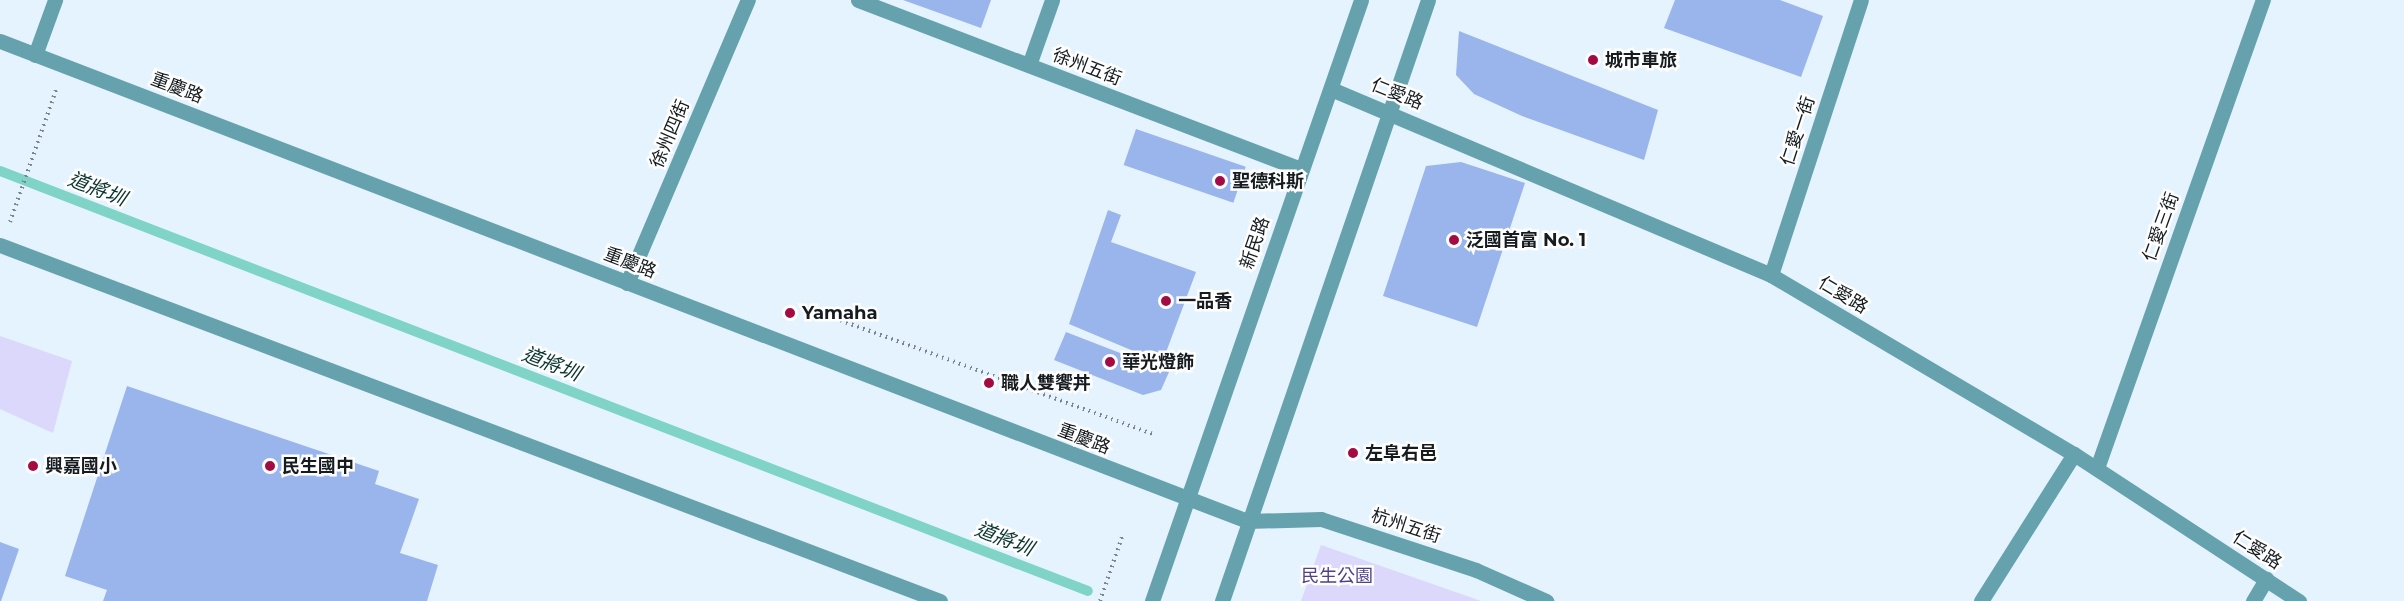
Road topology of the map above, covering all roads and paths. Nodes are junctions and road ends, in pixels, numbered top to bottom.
1 (55, 0) edge
2 (748, 0) edge
3 (858, 0) edge
4 (1052, 0) edge
5 (1361, 0) edge
6 (1428, 0) edge
7 (1861, 0) edge
8 (2263, 0) edge
9 (0, 41) edge
10 (35, 55) junction
11 (1029, 65) junction
12 (64, 66) junction
13 (1331, 89) junction
14 (1389, 111) junction
15 (1301, 170) junction
16 (15, 201) dead end
17 (0, 245) edge
18 (1771, 275) junction
19 (627, 283) junction
20 (801, 306) dead end
21 (1152, 434) dead end
22 (2074, 454) junction
23 (2097, 468) junction
24 (1187, 498) junction
25 (1247, 521) junction
26 (1122, 537) dead end
27 (2266, 579) junction
28 (1222, 600) edge
29 (940, 601) edge
30 (1100, 601) edge
31 (1152, 601) edge
32 (1546, 601) edge
33 (1981, 601) edge
34 (2253, 601) edge
35 (2299, 601) edge

1 - 10 street
2 - 19 street, 徐州四街
3 - 11 street, 徐州五街
4 - 11 street
5 - 13 street, 新民路
6 - 14 street
7 - 18 street, 仁愛一街
8 - 23 street, 仁愛三街
9 - 10 street, 重慶路
10 - 12 street, 重慶路
11 - 15 street, 徐州五街
12 - 16 path
12 - 19 street, 重慶路
13 - 14 street, 仁愛路
13 - 15 street, 新民路
14 - 18 street, 仁愛路
14 - 25 street
15 - 24 street, 新民路
17 - 29 street
18 - 22 street, 仁愛路
19 - 24 street, 重慶路
20 - 21 path
22 - 23 street, 仁愛路
22 - 33 street
23 - 27 street, 仁愛路
24 - 25 street, 重慶路
24 - 31 street, 新民路
25 - 28 street
25 - 32 street, 杭州五街
26 - 30 path
27 - 34 street
27 - 35 street, 仁愛路

